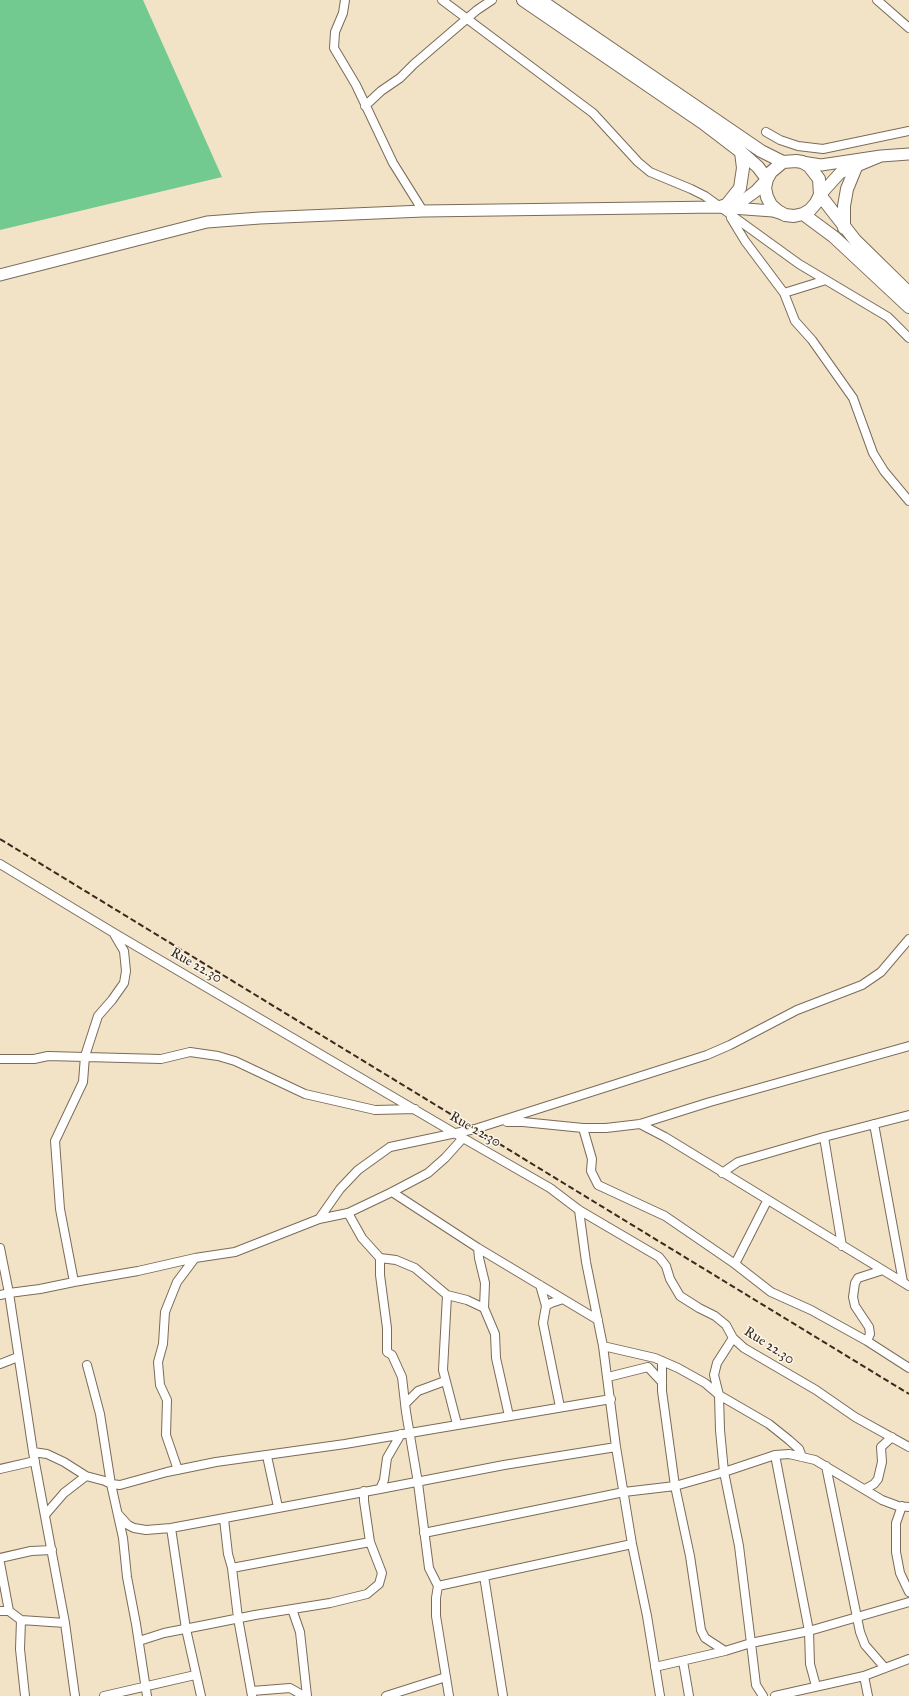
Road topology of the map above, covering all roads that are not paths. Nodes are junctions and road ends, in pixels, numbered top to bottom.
1 (345, 0) edge
2 (442, 0) edge
3 (492, 0) edge
4 (523, 0) edge
5 (540, 0) edge
6 (877, 0) edge
7 (467, 18) junction
8 (909, 28) edge
9 (365, 106) junction
10 (909, 131) edge
11 (766, 132) dead end
12 (741, 152) junction
13 (909, 154) edge
14 (881, 156) junction
15 (783, 162) junction
16 (802, 162) junction
17 (856, 168) junction
18 (767, 179) junction
19 (820, 195) junction
20 (723, 205) junction
21 (423, 211) junction
22 (783, 214) junction
23 (803, 214) junction
24 (730, 216) junction
25 (844, 228) junction
26 (0, 275) edge
27 (826, 280) junction
28 (784, 293) junction
29 (909, 293) edge
30 (909, 307) edge
31 (909, 338) edge
32 (909, 501) edge
33 (0, 864) edge
34 (114, 933) junction
35 (909, 939) edge
36 (909, 1046) edge
37 (85, 1056) junction
38 (0, 1059) edge
39 (415, 1109) junction
40 (909, 1115) edge
41 (498, 1122) junction
42 (640, 1124) junction
43 (874, 1124) junction
44 (583, 1128) junction
45 (455, 1134) junction
46 (824, 1137) junction
47 (463, 1138) junction
48 (722, 1173) junction
49 (392, 1192) junction
50 (767, 1201) junction
51 (579, 1210) junction
52 (348, 1213) junction
53 (319, 1219) junction
54 (842, 1246) junction
55 (0, 1248) edge
56 (478, 1248) junction
57 (195, 1258) junction
58 (380, 1258) junction
59 (736, 1264) junction
60 (883, 1270) junction
61 (74, 1282) junction
62 (906, 1284) edge
63 (540, 1285) junction
64 (9, 1293) junction
65 (447, 1295) junction
66 (0, 1296) edge
67 (563, 1299) junction
68 (546, 1306) junction
69 (484, 1308) junction
70 (598, 1320) junction
71 (733, 1338) junction
72 (867, 1341) junction
73 (603, 1346) junction
74 (18, 1357) junction
75 (662, 1361) junction
76 (0, 1364) edge
77 (87, 1365) dead end
78 (909, 1368) edge
79 (608, 1377) junction
80 (444, 1381) junction
81 (662, 1382) junction
82 (719, 1395) junction
83 (611, 1398) junction
84 (406, 1403) junction
85 (560, 1407) junction
86 (509, 1416) junction
87 (457, 1424) junction
88 (405, 1434) junction
89 (892, 1437) junction
90 (616, 1446) junction
91 (909, 1447) edge
92 (33, 1452) junction
93 (775, 1455) junction
94 (267, 1456) junction
95 (802, 1456) junction
96 (35, 1461) junction
97 (826, 1466) junction
98 (0, 1469) edge
99 (178, 1470) junction
100 (724, 1472) junction
101 (86, 1476) junction
102 (418, 1483) junction
103 (111, 1484) junction
104 (675, 1486) junction
105 (380, 1489) junction
106 (865, 1489) junction
107 (364, 1491) junction
108 (624, 1492) junction
109 (278, 1507) junction
110 (906, 1507) edge
111 (118, 1514) junction
112 (45, 1515) junction
113 (224, 1519) junction
114 (171, 1528) junction
115 (424, 1533) junction
116 (370, 1542) junction
117 (632, 1544) junction
118 (52, 1550) junction
119 (0, 1558) edge
120 (0, 1563) edge
121 (232, 1568) junction
122 (484, 1576) junction
123 (438, 1586) junction
124 (909, 1592) edge
125 (909, 1602) edge
126 (292, 1609) junction
127 (0, 1611) edge
128 (9, 1611) junction
129 (856, 1617) junction
130 (238, 1618) junction
131 (21, 1620) junction
132 (64, 1623) junction
133 (186, 1628) junction
134 (809, 1631) junction
135 (139, 1642) junction
136 (751, 1643) junction
137 (725, 1651) junction
138 (909, 1659) edge
139 (683, 1661) junction
140 (655, 1667) junction
141 (884, 1668) junction
142 (196, 1675) junction
143 (864, 1676) junction
144 (446, 1677) junction
145 (144, 1686) junction
146 (816, 1686) junction
147 (252, 1694) edge
148 (25, 1696) edge
149 (75, 1696) edge
150 (104, 1696) edge
151 (147, 1696) edge
152 (201, 1696) edge
153 (305, 1696) edge
154 (386, 1696) edge
155 (449, 1696) edge
156 (504, 1696) edge
157 (660, 1696) edge
158 (689, 1696) edge
159 (763, 1696) edge
160 (775, 1696) edge
161 (868, 1696) edge

1 - 9 street
2 - 7 street
3 - 7 street
4 - 12 main road
5 - 15 main road
6 - 8 street
7 - 9 street
7 - 20 street
9 - 21 street
10 - 11 street
12 - 18 main road
12 - 20 main road
13 - 14 street
14 - 16 street
14 - 17 street
15 - 16 main road
15 - 18 main road
16 - 19 main road
17 - 19 street
17 - 25 main road
18 - 20 street
18 - 22 main road
19 - 23 main road
19 - 25 main road
20 - 21 street
20 - 22 street
20 - 24 street
21 - 26 street
22 - 23 main road
23 - 30 main road
24 - 27 street
24 - 28 street
25 - 29 main road
27 - 28 street
27 - 31 street
28 - 32 street
33 - 34 street, Rue 22.30
34 - 37 street
34 - 39 street, Rue 22.30
35 - 41 street
36 - 42 street
37 - 38 street
37 - 39 street
37 - 61 street
39 - 45 street, Rue 22.30
40 - 43 street
41 - 44 street
41 - 45 street
42 - 44 street
42 - 48 street
43 - 46 street
43 - 62 street
44 - 59 street
45 - 47 street, Rue 22.30
45 - 53 street
46 - 48 street
46 - 54 street
47 - 49 street
47 - 51 street, Rue 22.30
48 - 50 street
49 - 52 street
49 - 56 street
50 - 54 street
50 - 59 street
51 - 70 street
51 - 71 street, Rue 22.30
52 - 53 street
52 - 58 street
53 - 57 street
54 - 60 street
55 - 64 street
56 - 63 street
56 - 69 street
57 - 61 street
57 - 99 street
58 - 65 street
58 - 84 street
59 - 72 street
60 - 62 street
60 - 72 street
61 - 64 street
63 - 67 street
63 - 68 street
64 - 66 street
64 - 74 street
65 - 69 street
65 - 80 street
67 - 68 street
67 - 70 street
68 - 85 street
69 - 86 street
70 - 73 street
71 - 82 street
71 - 89 street, Rue 22.30
72 - 78 street
73 - 75 street
73 - 79 street
74 - 76 street
74 - 92 street
75 - 81 street
75 - 82 street
77 - 103 street
79 - 81 street
79 - 83 street
80 - 84 street
80 - 87 street
81 - 104 street
82 - 95 street
82 - 100 street
83 - 85 street
83 - 90 street
84 - 88 street
85 - 86 street
86 - 87 street
87 - 88 street
88 - 94 street
88 - 102 street
88 - 105 street
89 - 91 street, Rue 22.30
89 - 106 street
90 - 102 street
90 - 108 street
92 - 96 street
92 - 101 street
93 - 95 street
93 - 100 street
93 - 134 street
94 - 99 street
94 - 109 street
95 - 97 street
96 - 98 street
96 - 112 street
97 - 106 street
97 - 129 street
99 - 103 street
100 - 104 street
100 - 136 street
101 - 103 street
101 - 112 street
102 - 105 street
102 - 115 street
103 - 111 street
104 - 108 street
104 - 137 street
105 - 107 street
106 - 110 street
107 - 109 street
107 - 116 street
108 - 115 street
108 - 117 street
109 - 113 street
110 - 124 street
111 - 114 street
111 - 135 street
112 - 118 street
113 - 114 street
113 - 121 street
114 - 133 street
115 - 123 street
116 - 121 street
116 - 126 street
117 - 122 street
117 - 140 street
118 - 119 street
118 - 132 street
120 - 128 street
121 - 130 street
122 - 123 street
122 - 156 street
123 - 144 street
125 - 129 street
126 - 130 street
126 - 153 street
127 - 128 street
128 - 131 street
129 - 134 street
129 - 141 street
130 - 133 street
130 - 147 street
131 - 132 street
131 - 148 street
132 - 149 street
133 - 135 street
133 - 142 street
134 - 136 street
134 - 146 street
135 - 145 street
136 - 137 street
136 - 159 street
137 - 139 street
138 - 141 street
139 - 140 street
139 - 158 street
140 - 157 street
141 - 143 street
142 - 145 street
142 - 152 street
143 - 146 street
143 - 161 street
144 - 154 street
144 - 155 street
145 - 150 street
145 - 151 street
146 - 160 street
147 - 153 street

